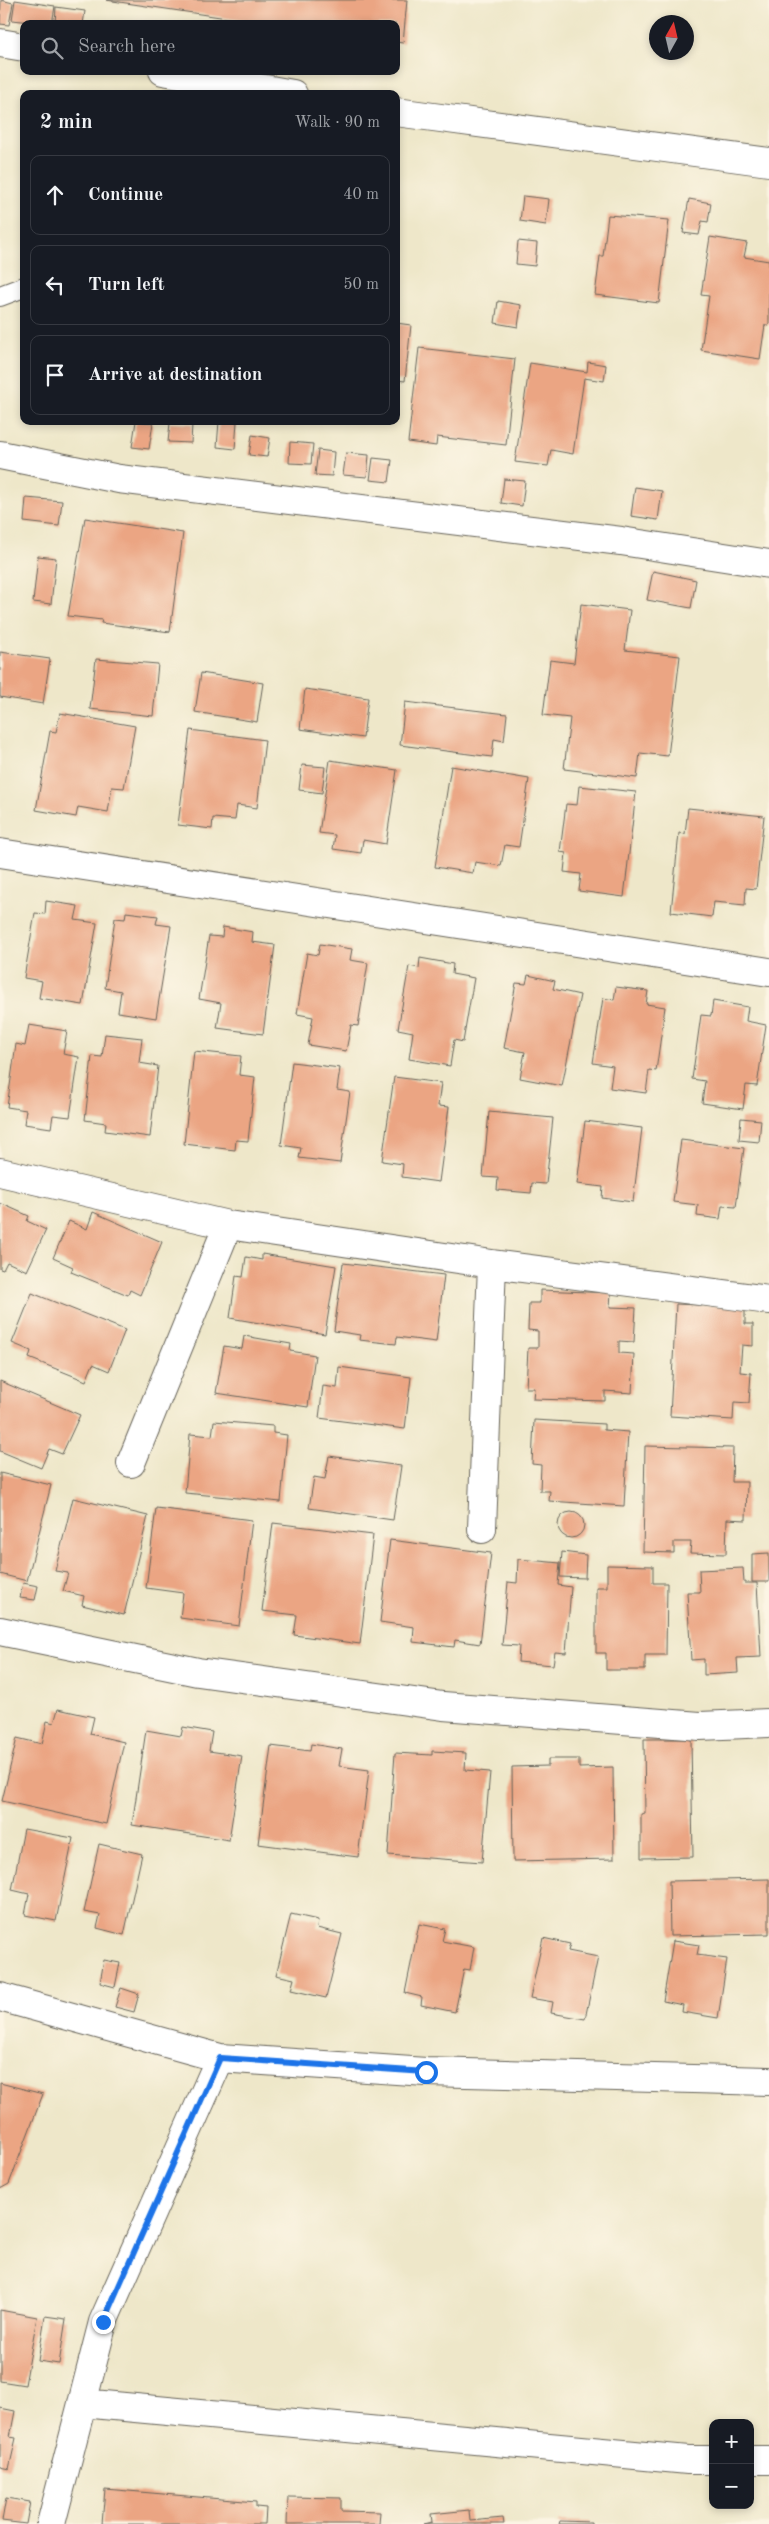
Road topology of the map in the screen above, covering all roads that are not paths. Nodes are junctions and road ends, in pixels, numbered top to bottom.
1 (0, 43) edge
2 (20, 46) edge
3 (186, 75) edge
4 (270, 90) edge
5 (400, 113) edge
6 (769, 162) edge
7 (20, 288) edge
8 (0, 296) edge
9 (0, 456) edge
10 (769, 564) edge
11 (0, 853) edge
12 (769, 972) edge
13 (0, 1172) edge
14 (228, 1225) junction
15 (492, 1264) junction
16 (769, 1300) edge
17 (131, 1463) dead end
18 (482, 1529) dead end
19 (0, 1631) edge
20 (769, 1723) edge
21 (0, 1997) edge
22 (220, 2058) junction
23 (769, 2081) edge
24 (82, 2403) junction
25 (709, 2460) edge
26 (754, 2460) edge
27 (769, 2460) edge
28 (51, 2524) edge

1 - 2 street
3 - 4 street
5 - 6 street
7 - 8 lane
9 - 10 street
11 - 12 street
13 - 14 street
14 - 15 street
14 - 17 street
15 - 16 street
15 - 18 street
19 - 20 street
21 - 22 street
22 - 23 street
22 - 24 street
24 - 25 street
24 - 28 street
26 - 27 street

